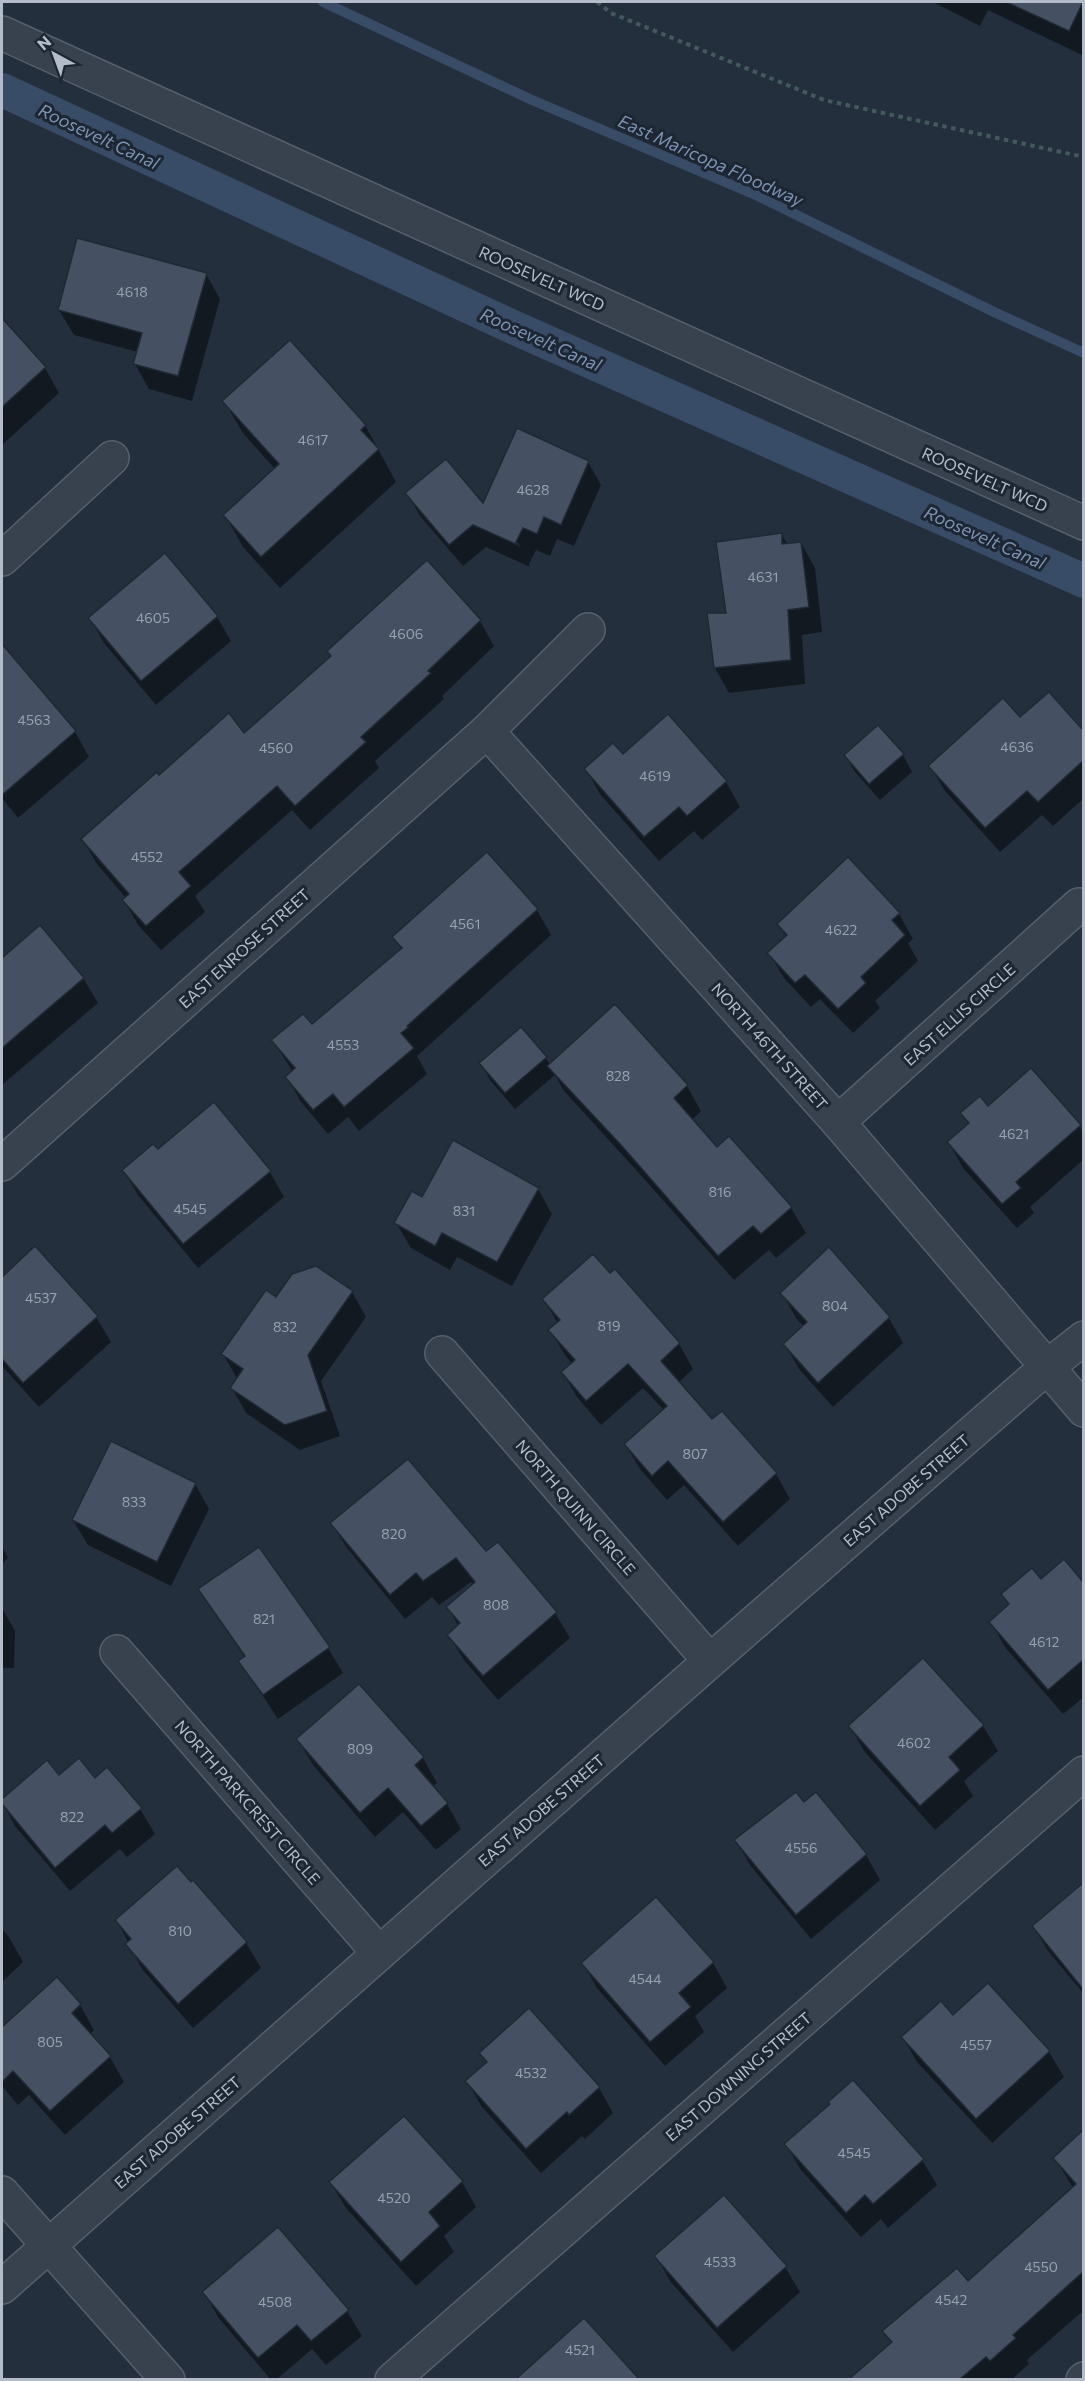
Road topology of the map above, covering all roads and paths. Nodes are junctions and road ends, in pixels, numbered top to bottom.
1 (597, 2) edge
2 (2, 33) edge
3 (1083, 157) edge
4 (112, 458) dead end
5 (1083, 524) edge
6 (2, 559) edge
7 (588, 630) dead end
8 (487, 731) junction
9 (1080, 905) dead end
10 (838, 1122) junction
11 (3, 1160) edge
12 (1083, 1338) edge
13 (442, 1353) dead end
14 (1047, 1367) junction
15 (1083, 1410) edge
16 (117, 1652) dead end
17 (710, 1661) junction
18 (1083, 1773) edge
19 (379, 1953) junction
20 (2, 2193) edge
21 (49, 2245) junction
22 (2, 2287) edge
23 (168, 2379) edge
24 (392, 2379) edge

1 - 3 path
2 - 5 street, ROOSEVELT WCD
4 - 6 street
7 - 8 street, EAST ENROSE STREET
8 - 10 street, NORTH 46TH STREET
8 - 11 street, EAST ENROSE STREET
9 - 10 street, EAST ELLIS CIRCLE
10 - 14 street, NORTH 46TH STREET
12 - 14 street, EAST ADOBE STREET
13 - 17 street, NORTH QUINN CIRCLE
14 - 15 street, NORTH 46TH STREET
14 - 17 street, EAST ADOBE STREET
16 - 19 street, NORTH PARKCREST CIRCLE
17 - 19 street, EAST ADOBE STREET
18 - 24 street, EAST DOWNING STREET
19 - 21 street, EAST ADOBE STREET
20 - 21 street
21 - 22 street, EAST ADOBE STREET
21 - 23 street

